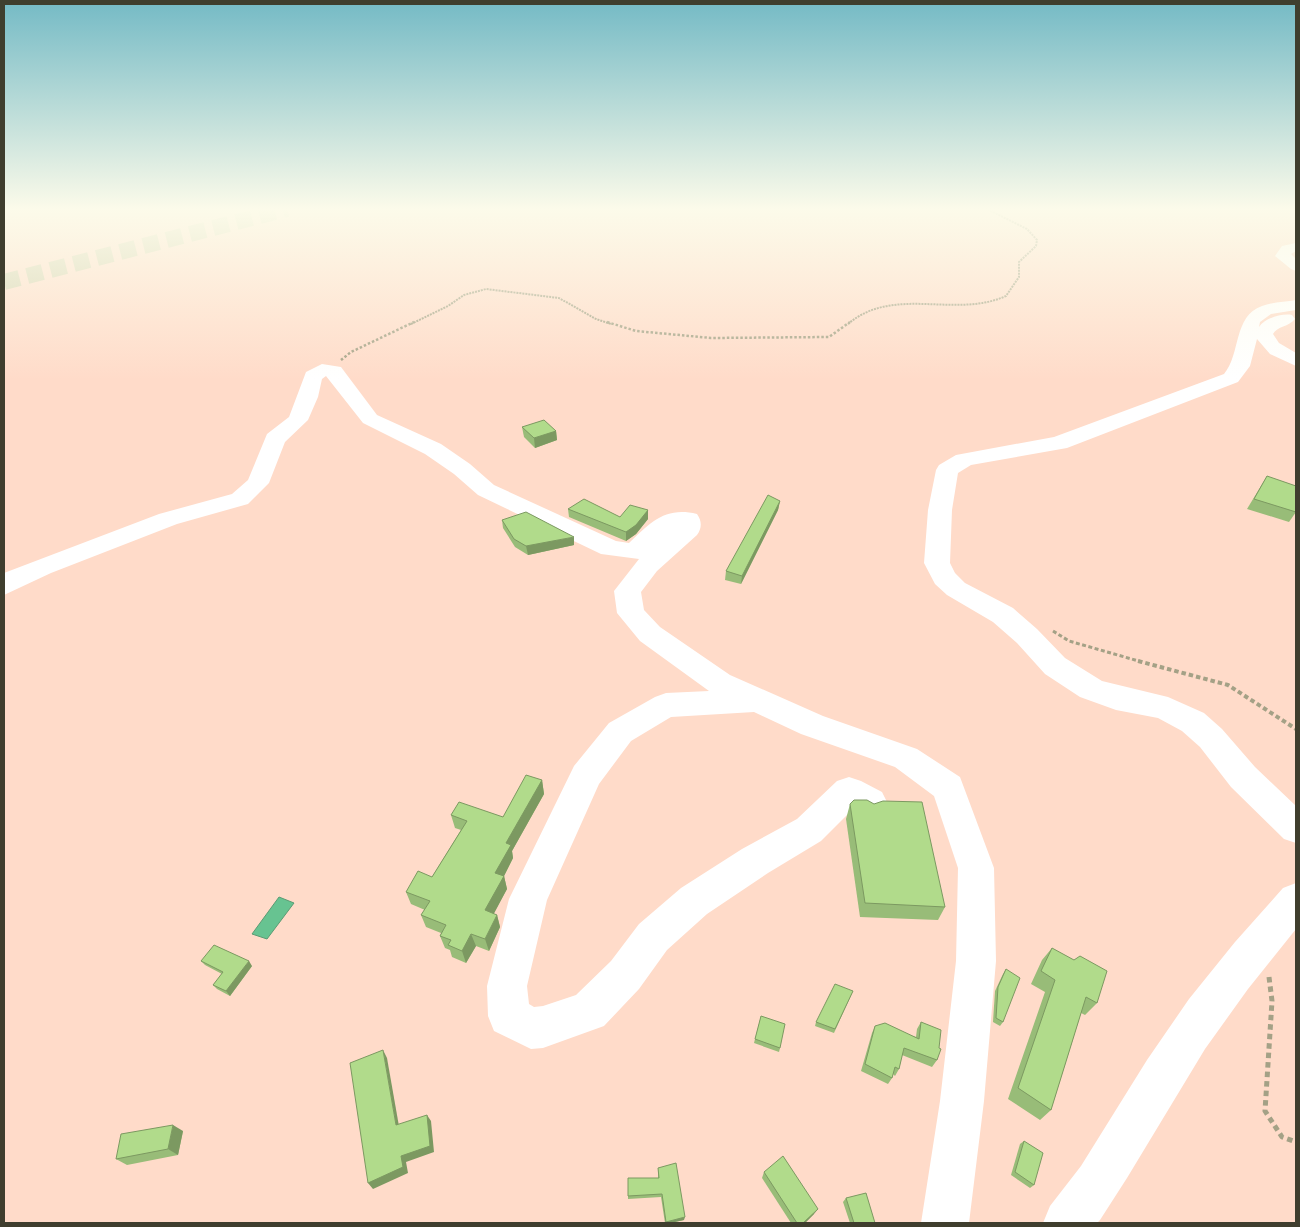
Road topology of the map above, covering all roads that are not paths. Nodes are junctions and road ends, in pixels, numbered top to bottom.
1 (1296, 305) edge
2 (1296, 313) edge
3 (1296, 360) edge
4 (4, 586) edge
5 (757, 700) junction
6 (870, 802) edge
7 (1296, 828) edge
8 (1296, 901) edge
9 (945, 1223) edge
10 (1066, 1223) edge

1 - 7 street
2 - 3 street
4 - 5 street
5 - 6 street
5 - 9 street
8 - 10 street

